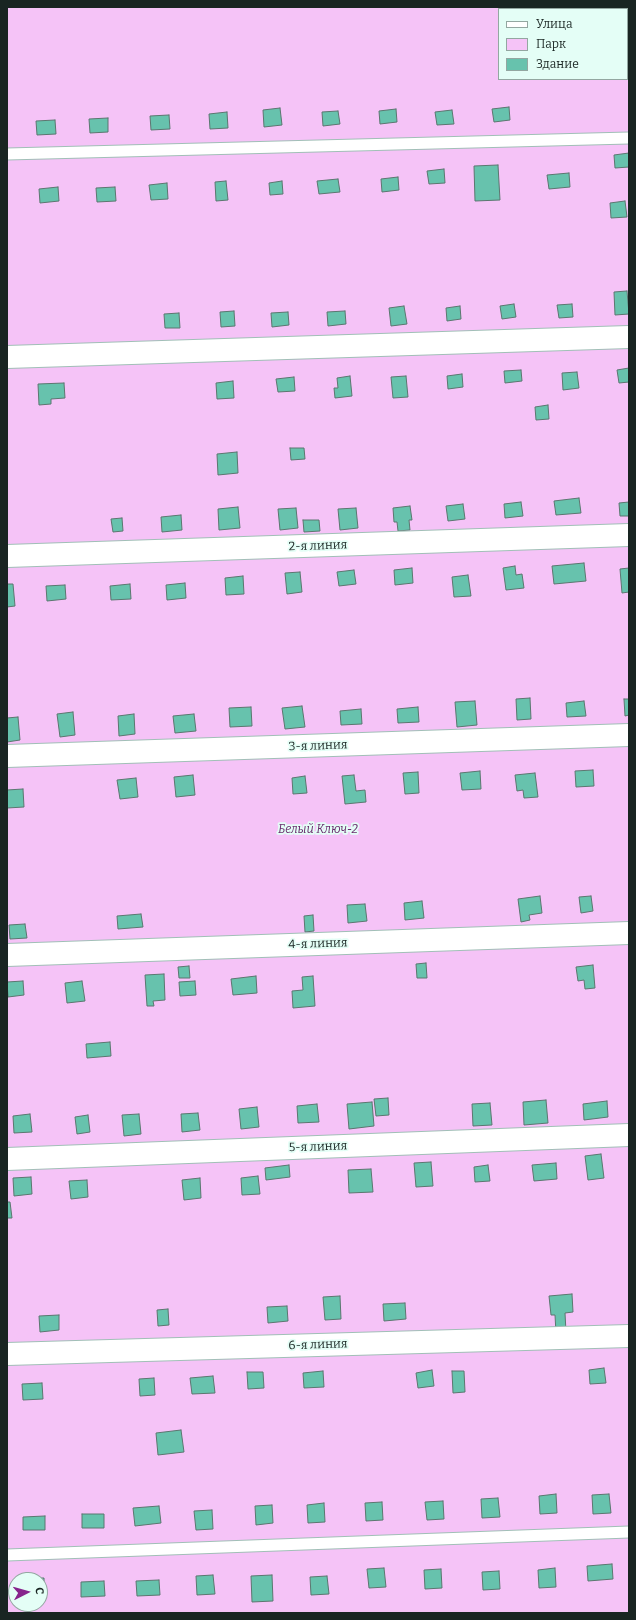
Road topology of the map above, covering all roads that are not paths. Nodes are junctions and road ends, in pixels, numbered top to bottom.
1 (629, 138) edge
2 (7, 154) edge
3 (629, 337) edge
4 (7, 357) edge
5 (629, 535) edge
6 (7, 556) edge
7 (629, 736) edge
8 (7, 756) edge
9 (629, 933) edge
10 (7, 955) edge
11 (629, 1135) edge
12 (7, 1159) edge
13 (629, 1336) edge
14 (7, 1354) edge
15 (629, 1532) edge
16 (7, 1555) edge

1 - 2 lane
3 - 4 street
5 - 6 street, 2-я линия
7 - 8 street, 3-я линия
9 - 10 street, 4-я линия
11 - 12 street, 5-я линия
13 - 14 street, 6-я линия
15 - 16 lane

